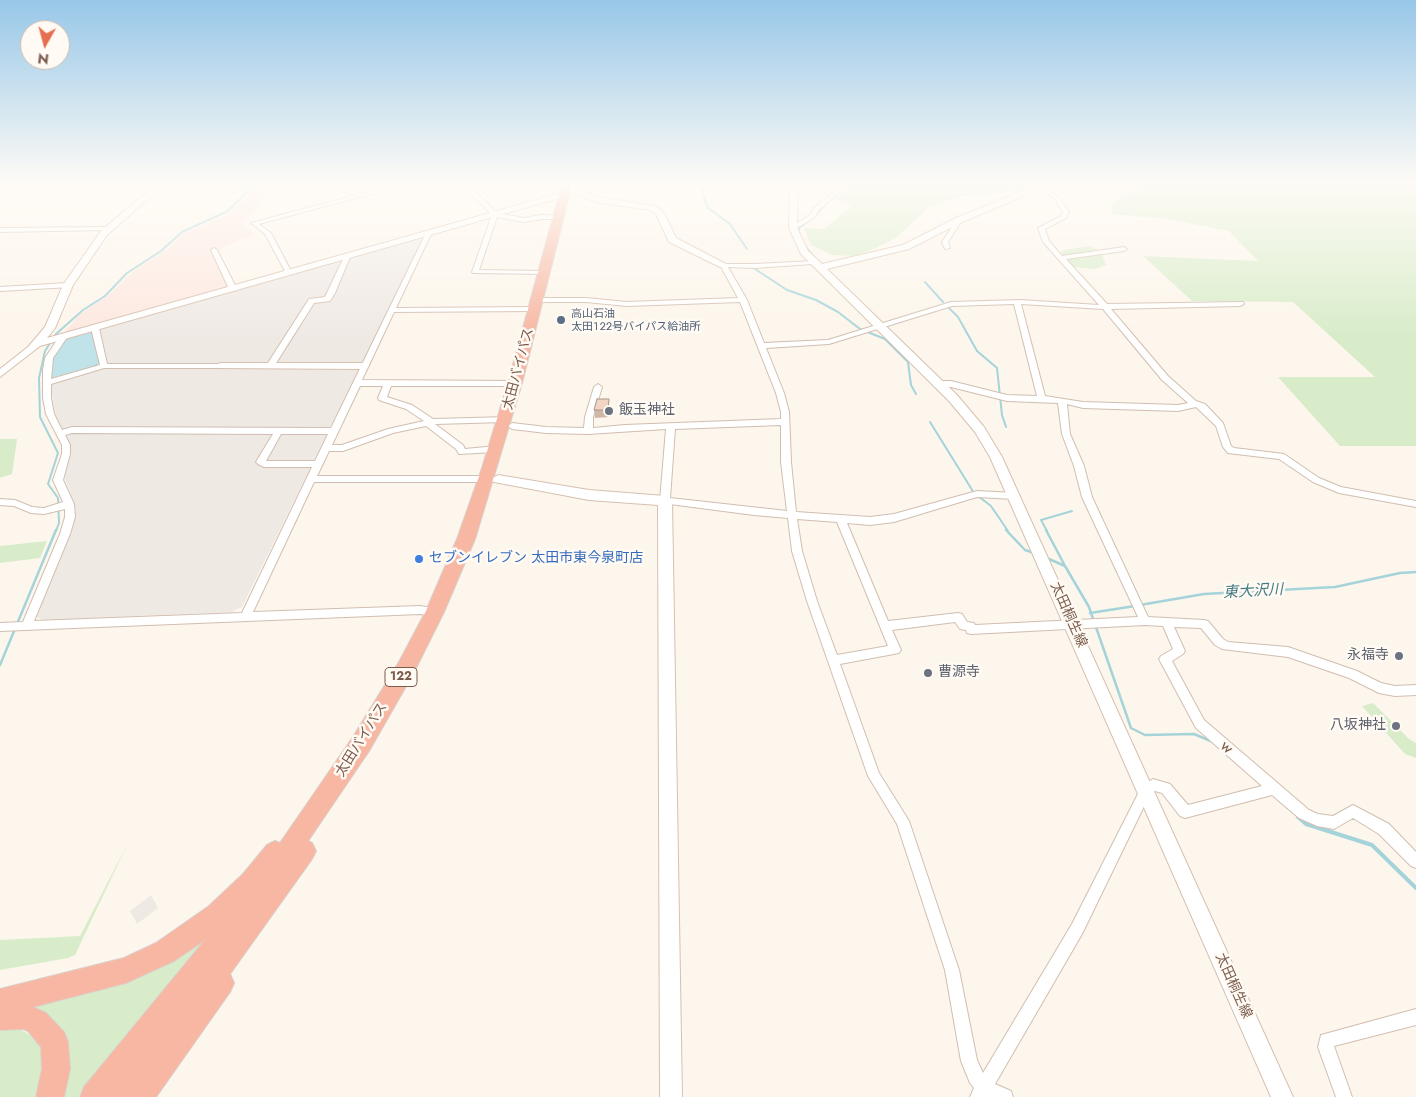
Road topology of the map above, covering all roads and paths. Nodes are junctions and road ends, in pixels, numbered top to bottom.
1 (103, 235) edge
2 (269, 235) edge
3 (424, 235) edge
4 (427, 235) edge
5 (489, 235) edge
6 (555, 235) edge
7 (557, 235) edge
8 (670, 235) edge
9 (795, 235) edge
10 (928, 235) edge
11 (949, 235) edge
12 (1043, 235) edge
13 (947, 248) dead end
14 (214, 250) dead end
15 (1124, 250) dead end
16 (347, 257) junction
17 (1060, 258) junction
18 (724, 265) junction
19 (815, 265) junction
20 (289, 273) junction
21 (545, 273) junction
22 (68, 284) junction
23 (0, 289) edge
24 (233, 289) junction
25 (743, 300) junction
26 (1017, 302) junction
27 (1240, 304) dead end
28 (540, 305) junction
29 (1104, 307) junction
30 (391, 310) junction
31 (879, 327) junction
32 (95, 328) junction
33 (56, 339) junction
34 (37, 344) junction
35 (761, 346) junction
36 (104, 366) junction
37 (220, 366) joint
38 (270, 366) junction
39 (364, 366) junction
40 (0, 374) edge
41 (47, 383) junction
42 (356, 383) junction
43 (388, 383) junction
44 (515, 383) junction
45 (939, 384) junction
46 (598, 387) dead end
47 (1042, 399) junction
48 (1062, 401) junction
49 (1194, 404) junction
50 (430, 422) junction
51 (786, 422) junction
52 (509, 423) junction
53 (672, 426) junction
54 (279, 430) junction
55 (333, 431) junction
56 (588, 431) junction
57 (60, 433) junction
58 (325, 448) junction
59 (496, 449) junction
60 (317, 464) junction
61 (310, 479) junction
62 (492, 479) junction
63 (1015, 496) junction
64 (665, 501) junction
65 (0, 502) edge
66 (1416, 504) edge
67 (62, 507) junction
68 (792, 516) junction
69 (841, 520) junction
70 (435, 612) junction
71 (245, 616) junction
72 (1145, 621) junction
73 (1167, 623) junction
74 (1073, 625) junction
75 (15, 626) edge
76 (886, 626) junction
77 (833, 660) junction
78 (1416, 690) edge
79 (361, 744) junction
80 (1146, 790) junction
81 (1269, 790) junction
82 (1416, 861) edge
83 (282, 882) junction
84 (0, 1002) edge
85 (0, 1017) edge
86 (1416, 1017) edge
87 (981, 1092) edge
88 (50, 1097) edge
89 (94, 1097) edge
90 (114, 1097) edge
91 (139, 1097) edge
92 (671, 1097) edge
93 (1005, 1097) edge
94 (1282, 1097) edge
95 (1344, 1097) edge

1 - 22 street
2 - 20 street
3 - 16 street
4 - 30 street
5 - 21 street
6 - 21 highway, 太田バイパス / 122
7 - 28 highway, 太田バイパス / 122
8 - 18 street
9 - 19 street, 太田桐生線
10 - 19 street
11 - 13 street
12 - 17 street
14 - 24 street
15 - 17 street
16 - 20 street
16 - 38 street
17 - 29 street
18 - 19 street
18 - 25 street
19 - 31 street, 太田桐生線
20 - 24 street
21 - 28 highway, 太田バイパス / 122
22 - 23 street
22 - 34 street
24 - 32 street
25 - 28 street
25 - 35 street
26 - 29 street
26 - 31 street
26 - 47 street
27 - 29 street
28 - 30 street
28 - 44 highway, 太田バイパス / 122
28 - 52 highway, 太田バイパス / 122
29 - 49 street
30 - 39 street
31 - 35 street
31 - 45 street, 太田桐生線
32 - 33 street
32 - 36 street
33 - 34 street
33 - 41 street
34 - 40 street
35 - 51 street
36 - 37 street
36 - 41 street
37 - 38 street
38 - 39 street
39 - 42 street
41 - 57 street
42 - 43 street
42 - 55 street
43 - 44 street
43 - 50 street
44 - 52 highway, 太田バイパス / 122
45 - 47 street
45 - 63 street, 太田桐生線
46 - 56 street
47 - 48 street
48 - 49 street
48 - 72 street
49 - 66 street
50 - 52 street
50 - 58 street
50 - 59 street
51 - 53 street
51 - 68 street
52 - 56 street
52 - 59 highway, 太田バイパス / 122
52 - 62 highway, 太田バイパス / 122
53 - 56 street
53 - 64 street
54 - 55 street
54 - 57 street
54 - 60 street
55 - 58 street
57 - 67 street
58 - 60 street
59 - 62 highway, 太田バイパス / 122
60 - 61 street
61 - 62 street
61 - 71 street
62 - 64 street
62 - 70 highway, 太田バイパス / 122
62 - 83 highway, 太田バイパス / 122
63 - 69 street
63 - 74 street, 太田桐生線
64 - 68 street
64 - 92 street
65 - 67 street
67 - 75 street
68 - 69 street
68 - 77 street
69 - 76 street
70 - 71 street
70 - 79 highway, 太田バイパス / 122
71 - 75 street
72 - 73 street
72 - 74 street
73 - 78 street
73 - 81 street, w
74 - 76 street
74 - 80 street, 太田桐生線
76 - 77 street
77 - 87 street
79 - 84 highway
79 - 89 highway, 太田バイパス / 122
80 - 81 street
80 - 87 street
80 - 94 street, 太田桐生線
81 - 82 street, w
83 - 90 highway, 太田バイパス / 122
83 - 91 highway
85 - 88 highway
86 - 95 street
87 - 93 street

